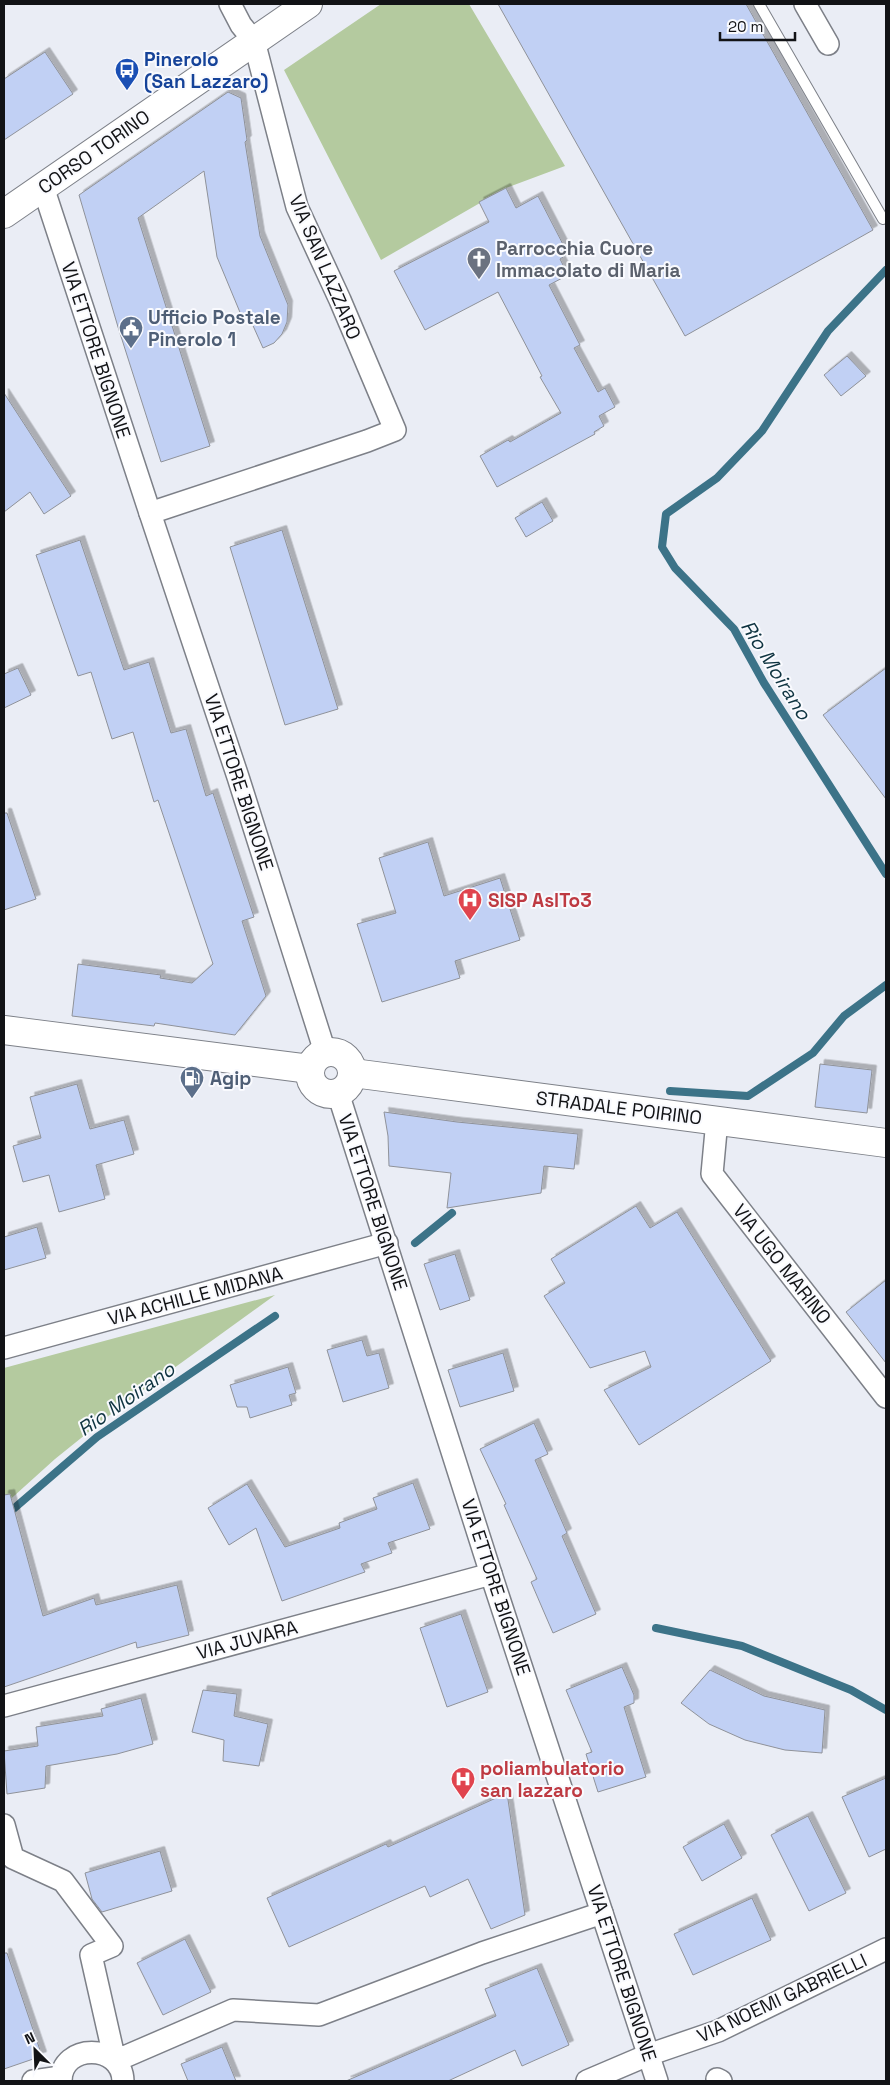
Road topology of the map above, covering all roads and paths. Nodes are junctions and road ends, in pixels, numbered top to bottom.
1 (230, 4) edge
2 (308, 4) edge
3 (760, 4) edge
4 (805, 4) edge
5 (254, 41) junction
6 (828, 44) dead end
7 (43, 187) junction
8 (4, 214) edge
9 (883, 219) dead end
10 (150, 513) junction
11 (4, 1030) edge
12 (317, 1061) junction
13 (345, 1083) junction
14 (718, 1120) junction
15 (886, 1143) edge
16 (386, 1243) junction
17 (4, 1348) edge
18 (886, 1397) edge
19 (491, 1574) junction
20 (4, 1706) edge
21 (4, 1825) edge
22 (602, 1913) junction
23 (886, 1949) edge
24 (648, 2055) junction
25 (115, 2061) junction
26 (61, 2079) edge
27 (33, 2081) edge
28 (123, 2081) edge
29 (588, 2081) edge
30 (657, 2081) edge

1 - 5 street
2 - 5 main road, CORSO TORINO
3 - 9 lane
4 - 6 street
5 - 7 main road, CORSO TORINO
5 - 10 street, VIA SAN LAZZARO
7 - 8 main road, CORSO TORINO
7 - 10 street, VIA ETTORE BIGNONE
10 - 12 street, VIA ETTORE BIGNONE
11 - 12 main road
12 - 13 main road
12 - 13 main road
13 - 14 main road, STRADALE POIRINO
13 - 16 street, VIA ETTORE BIGNONE
14 - 15 main road, STRADALE POIRINO
14 - 18 street, VIA UGO MARINO
16 - 17 street, VIA ACHILLE MIDANA
16 - 19 street, VIA ETTORE BIGNONE
19 - 20 street, VIA JUVARA
19 - 22 street, VIA ETTORE BIGNONE
21 - 25 street
22 - 24 street, VIA ETTORE BIGNONE
22 - 25 street
23 - 24 street, VIA NOEMI GABRIELLI
24 - 29 street, VIA NOEMI GABRIELLI
24 - 30 street, VIA ETTORE BIGNONE
25 - 26 street
25 - 28 street
26 - 27 street

